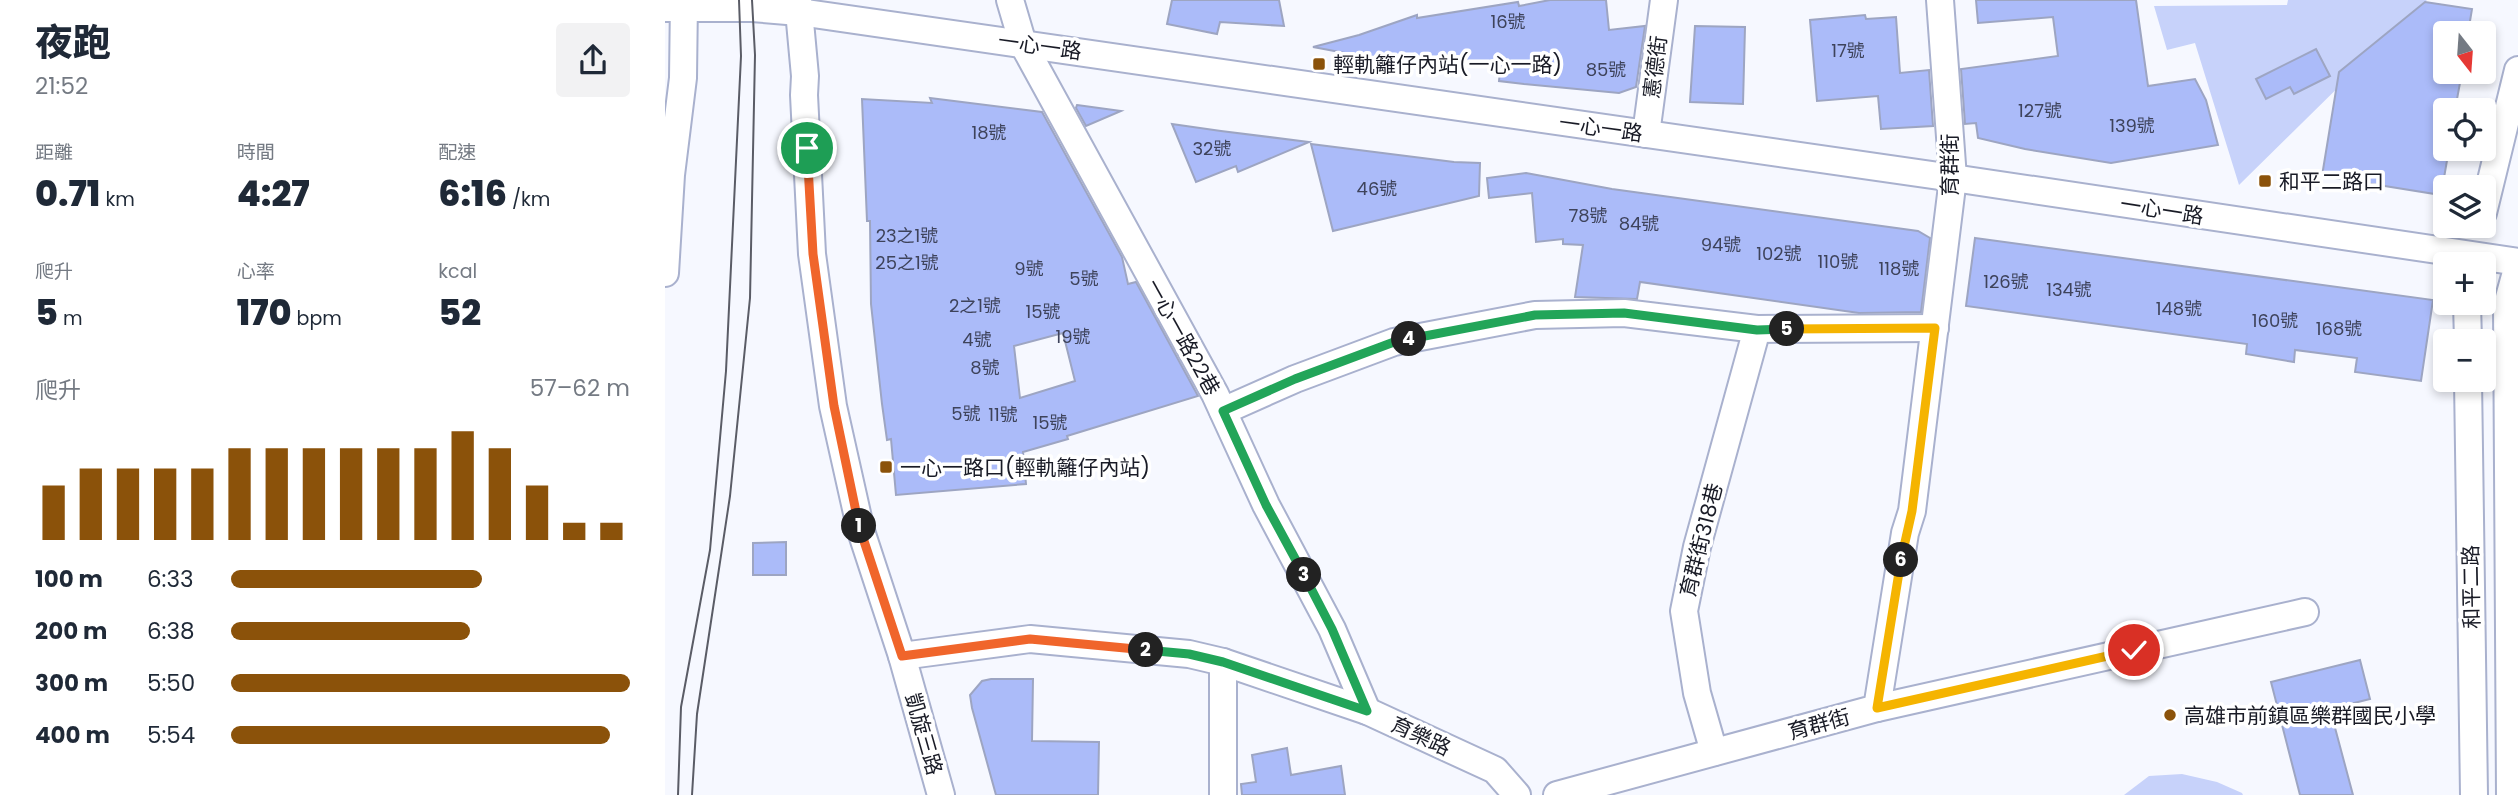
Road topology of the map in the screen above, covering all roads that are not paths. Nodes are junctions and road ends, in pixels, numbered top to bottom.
1 (1010, 0) edge
2 (1664, 0) edge
3 (1940, 0) edge
4 (678, 4) edge
5 (799, 6) edge
6 (1023, 44) junction
7 (2518, 70) edge
8 (1646, 134) junction
9 (2492, 175) edge
10 (1953, 178) junction
11 (2433, 254) edge
12 (2496, 262) edge
13 (2518, 263) edge
14 (665, 274) edge
15 (1935, 328) junction
16 (1757, 330) junction
17 (2469, 392) edge
18 (1223, 411) junction
19 (2305, 612) dead end
20 (902, 656) junction
21 (1223, 662) junction
22 (1877, 708) junction
23 (1367, 711) junction
24 (1714, 752) junction
25 (941, 795) edge
26 (1223, 795) edge
27 (1517, 795) edge
28 (1557, 795) edge
29 (2474, 795) edge
30 (2510, 795) edge

1 - 6 street, 一心一路22巷
2 - 8 street, 憲德街
3 - 10 street, 育群街
4 - 5 street, 一心一路
4 - 14 street
5 - 6 street, 一心一路
5 - 20 street, 凱旋三路
6 - 8 street, 一心一路
6 - 18 street, 一心一路22巷
7 - 9 street
8 - 10 street, 一心一路
10 - 11 street, 一心一路
10 - 15 street, 育群街
12 - 13 street, 一心一路
13 - 30 street, 和平二路
15 - 16 street
15 - 22 street, 育群街
16 - 18 street
16 - 24 street, 育群街318巷
17 - 29 street, 和平二路
18 - 23 street, 一心一路22巷
19 - 22 street
20 - 21 street, 育樂路
20 - 25 street, 凱旋三路
21 - 23 street, 育樂路
21 - 26 street
22 - 24 street, 育群街
23 - 27 street, 育樂路
24 - 28 street, 育群街

